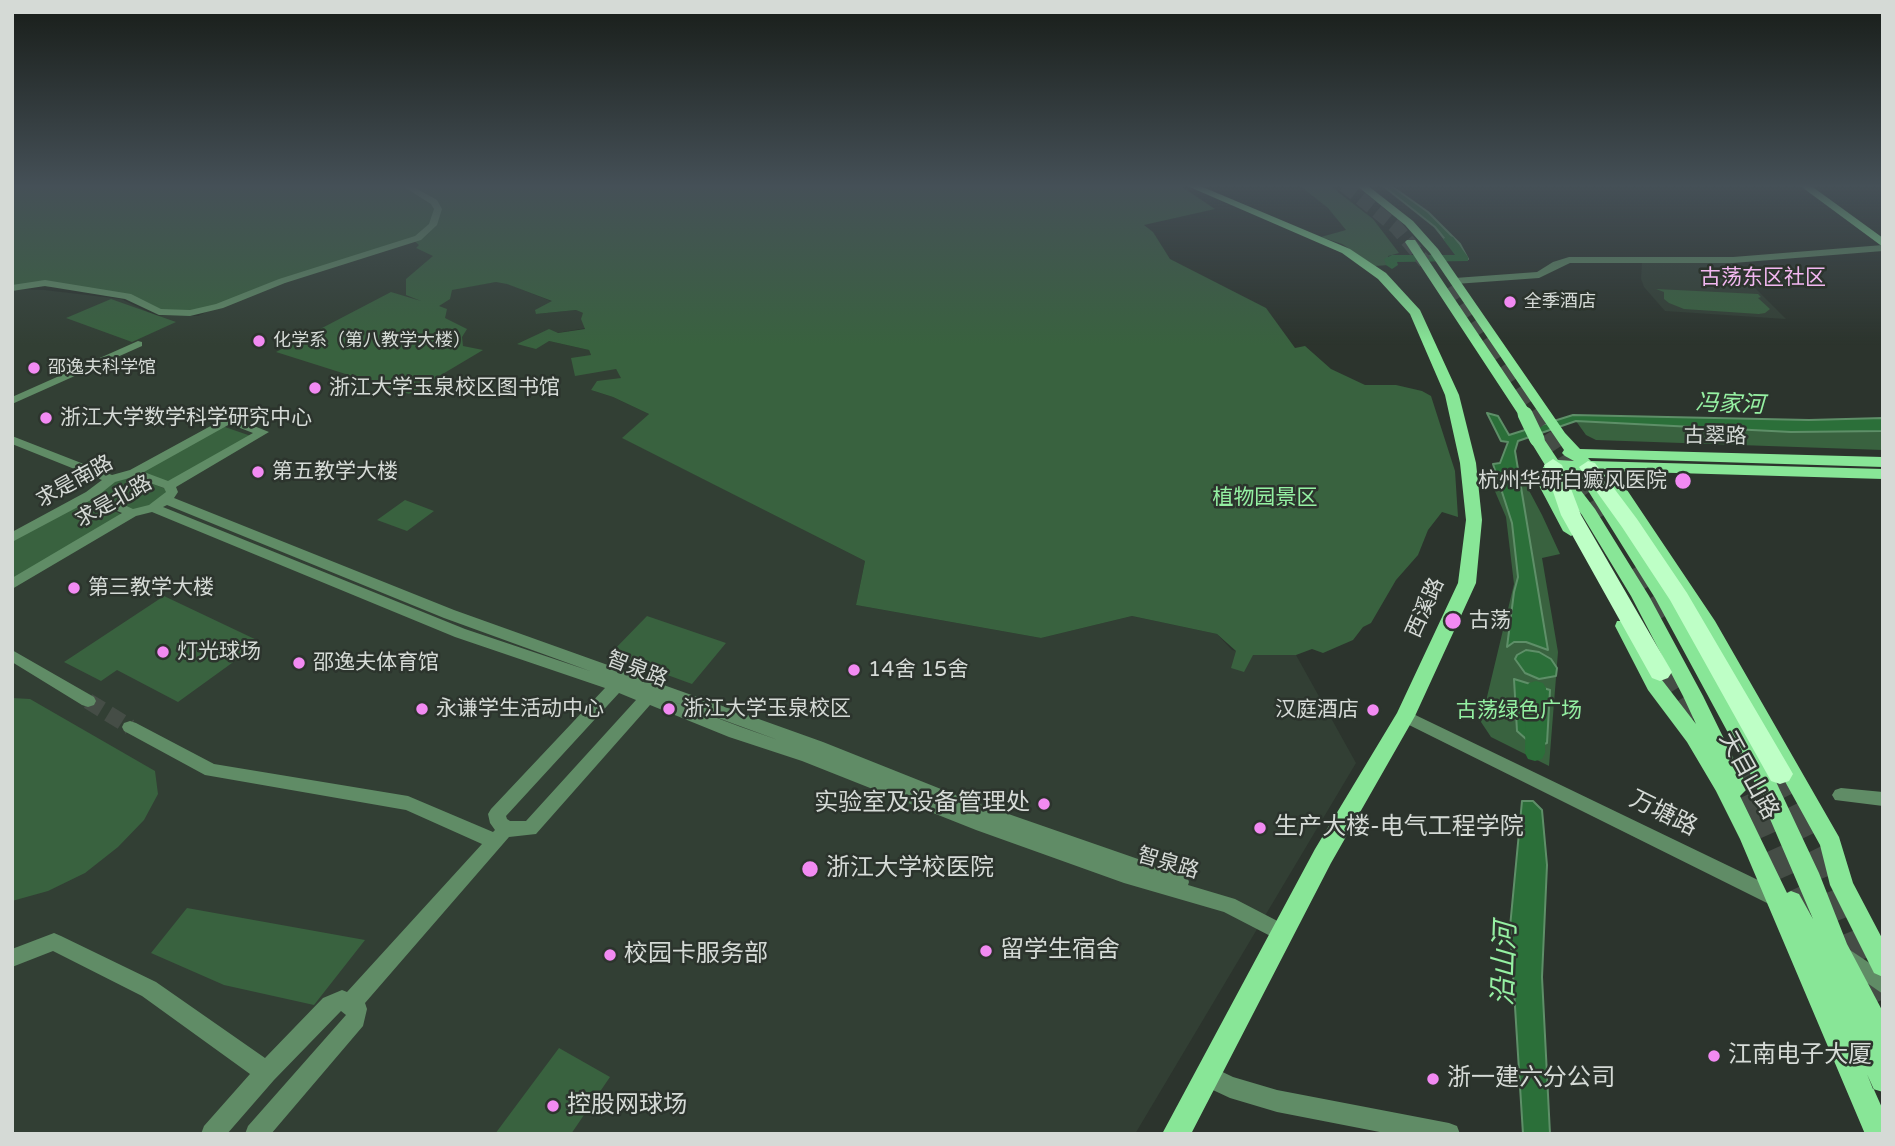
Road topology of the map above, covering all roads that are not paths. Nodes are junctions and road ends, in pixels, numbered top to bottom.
1 (416, 238) edge
2 (1317, 238) edge
3 (1410, 238) edge
4 (1418, 238) edge
5 (1883, 246) edge
6 (1429, 256) junction
7 (1455, 281) junction
8 (12, 288) edge
9 (138, 345) dead end
10 (15, 398) edge
11 (229, 420) joint
12 (12, 440) edge
13 (1545, 452) junction
14 (1582, 460) junction
15 (1883, 462) edge
16 (134, 473) junction
17 (1883, 474) edge
18 (108, 481) junction
19 (91, 495) junction
20 (163, 498) junction
21 (132, 513) junction
22 (12, 538) edge
23 (12, 584) edge
24 (12, 656) edge
25 (1660, 672) tunnel mouth
26 (621, 682) junction
27 (651, 694) junction
28 (88, 701) tunnel mouth
29 (1405, 716) junction
30 (130, 727) tunnel mouth
31 (1780, 774) tunnel mouth
32 (1841, 795) dead end
33 (1883, 799) edge
34 (501, 835) junction
35 (1787, 906) junction
36 (1282, 933) junction
37 (1837, 949) junction
38 (12, 958) edge
39 (1883, 965) edge
40 (1883, 984) edge
41 (349, 1004) junction
42 (1883, 1041) edge
43 (266, 1072) junction
44 (1208, 1076) junction
45 (1883, 1079) edge
46 (212, 1134) edge
47 (256, 1134) edge
48 (1176, 1134) edge
49 (1449, 1134) edge
50 (1879, 1134) edge

1 - 8 street
2 - 29 main road, 西溪路
3 - 6 main road, 天目山路
4 - 6 main road, 天目山路
5 - 7 street
6 - 7 main road, 天目山路
6 - 13 main road, 天目山路, bridge
7 - 14 main road, 天目山路
9 - 10 street
11 - 16 street, 求是南路
11 - 20 street, 求是北路
12 - 18 street
13 - 14 main road, 古翠路
13 - 25 highway
13 - 35 main road, 天目山路
13 - 35 main road, 天目山路
14 - 15 main road, 古翠路
14 - 17 main road, 古翠路
14 - 31 highway
14 - 37 main road, 天目山路
14 - 39 main road, 天目山路
16 - 18 street, 求是南路
16 - 20 street, 智泉路
18 - 19 street, 求是南路
19 - 21 street
19 - 22 street, 求是南路
20 - 21 street, 求是北路
20 - 26 street, 智泉路
21 - 23 street, 求是北路
24 - 28 street
26 - 27 street, 智泉路
26 - 34 street
27 - 34 street
27 - 36 street, 智泉路
29 - 35 street, 万塘路
29 - 36 main road, 西溪路
30 - 34 street
32 - 33 street
34 - 41 street
35 - 37 street, 万塘路
35 - 45 main road, 天目山路
35 - 50 main road, 天目山路
36 - 44 main road, 西溪路
37 - 40 street, 万塘路
37 - 42 main road, 天目山路
38 - 43 street
41 - 43 street
41 - 47 street
43 - 46 street
44 - 48 main road, 西溪路
44 - 49 street

